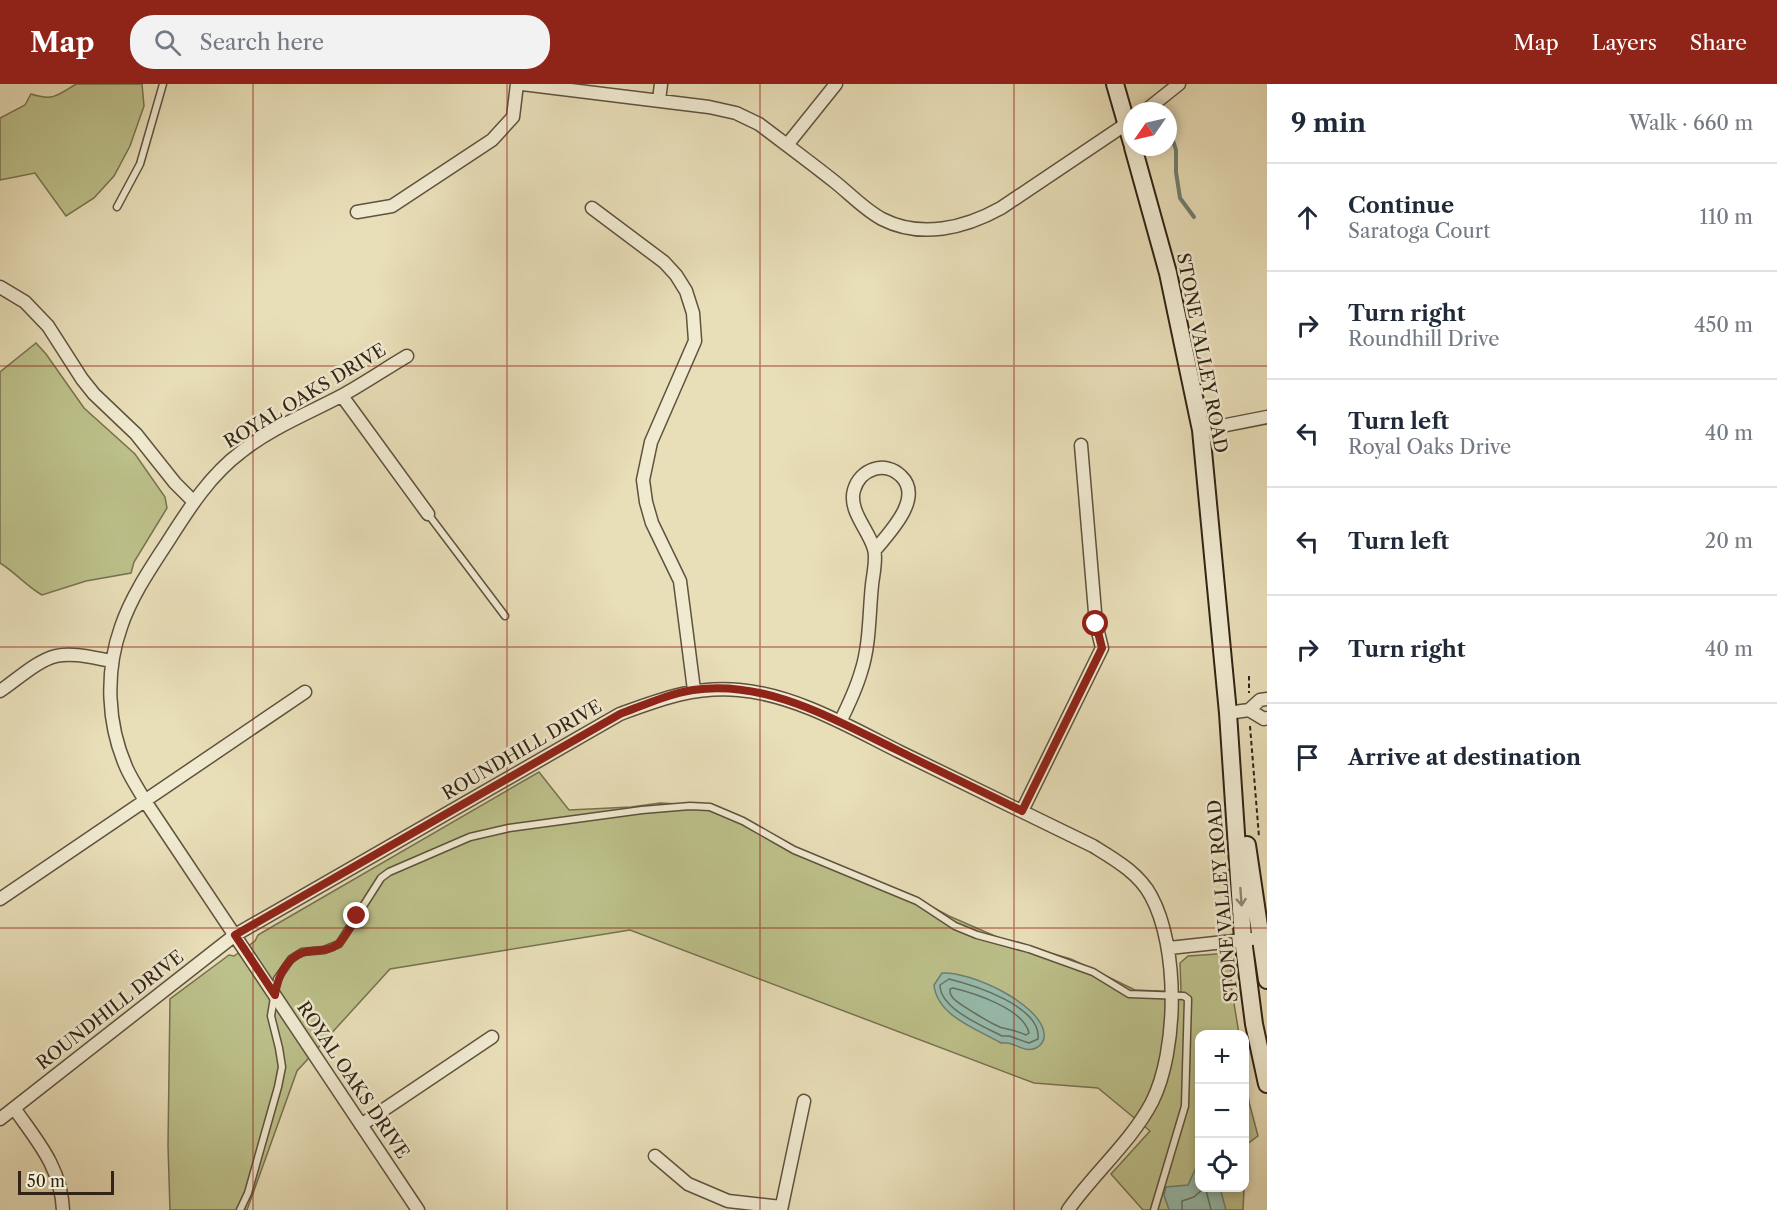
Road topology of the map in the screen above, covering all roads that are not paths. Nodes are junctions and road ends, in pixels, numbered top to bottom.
1 (163, 84) edge
2 (517, 84) edge
3 (522, 84) edge
4 (661, 84) edge
5 (836, 84) edge
6 (1115, 84) edge
7 (1179, 84) edge
8 (659, 100) junction
9 (1156, 102) edge
10 (1123, 106) edge
11 (1123, 126) edge
12 (787, 145) junction
13 (1136, 156) edge
14 (117, 207) dead end
15 (592, 208) dead end
16 (357, 212) dead end
17 (0, 287) edge
18 (407, 356) dead end
19 (342, 396) junction
20 (1267, 417) edge
21 (1202, 430) junction
22 (1081, 445) dead end
23 (194, 501) junction
24 (428, 514) joint
25 (875, 550) junction
26 (505, 616) dead end
27 (112, 661) junction
28 (694, 690) junction
29 (0, 691) edge
30 (305, 692) dead end
31 (1267, 699) edge
32 (1250, 710) junction
33 (1228, 713) junction
34 (1267, 718) edge
35 (840, 722) junction
36 (145, 801) junction
37 (1022, 811) junction
38 (0, 899) edge
39 (235, 935) junction
40 (1252, 939) junction
41 (1169, 948) junction
42 (1267, 980) edge
43 (275, 995) junction
44 (1171, 995) junction
45 (492, 1037) dead end
46 (1267, 1084) edge
47 (804, 1101) dead end
48 (14, 1108) junction
49 (0, 1119) edge
50 (361, 1125) junction
51 (654, 1156) dead end
52 (781, 1209) edge
53 (63, 1210) edge
54 (240, 1210) edge
55 (418, 1210) edge
56 (1068, 1210) edge
57 (1154, 1210) edge

1 - 14 lane
2 - 16 street
3 - 8 street
4 - 8 street
5 - 12 street
6 - 10 street, STONE VALLEY ROAD
7 - 9 street
8 - 12 street
11 - 12 street
13 - 21 street, STONE VALLEY ROAD
15 - 28 street
17 - 23 street
18 - 19 street, ROYAL OAKS DRIVE
19 - 23 street, ROYAL OAKS DRIVE
19 - 24 street
20 - 21 street
21 - 33 street, STONE VALLEY ROAD
22 - 37 street
23 - 27 street, ROYAL OAKS DRIVE
24 - 26 lane
25 - 25 street
25 - 35 street
27 - 29 street
27 - 36 street, ROYAL OAKS DRIVE
28 - 35 street, ROUNDHILL DRIVE
28 - 39 street, ROUNDHILL DRIVE
30 - 36 street
31 - 32 street
32 - 33 street
32 - 34 street
33 - 40 street, STONE VALLEY ROAD
35 - 37 street, ROUNDHILL DRIVE
36 - 38 street
36 - 39 street, ROYAL OAKS DRIVE
37 - 41 street, ROUNDHILL DRIVE
39 - 43 street, ROYAL OAKS DRIVE
39 - 48 street, ROUNDHILL DRIVE
40 - 41 street
40 - 42 street, STONE VALLEY ROAD
40 - 46 street, STONE VALLEY ROAD
41 - 44 street, ROUNDHILL DRIVE
43 - 44 lane
43 - 50 street, ROYAL OAKS DRIVE
43 - 54 lane
44 - 56 street, ROUNDHILL DRIVE
44 - 57 lane
45 - 50 street
47 - 52 street
48 - 49 street, ROUNDHILL DRIVE
48 - 53 street
50 - 55 street, ROYAL OAKS DRIVE
51 - 52 street

